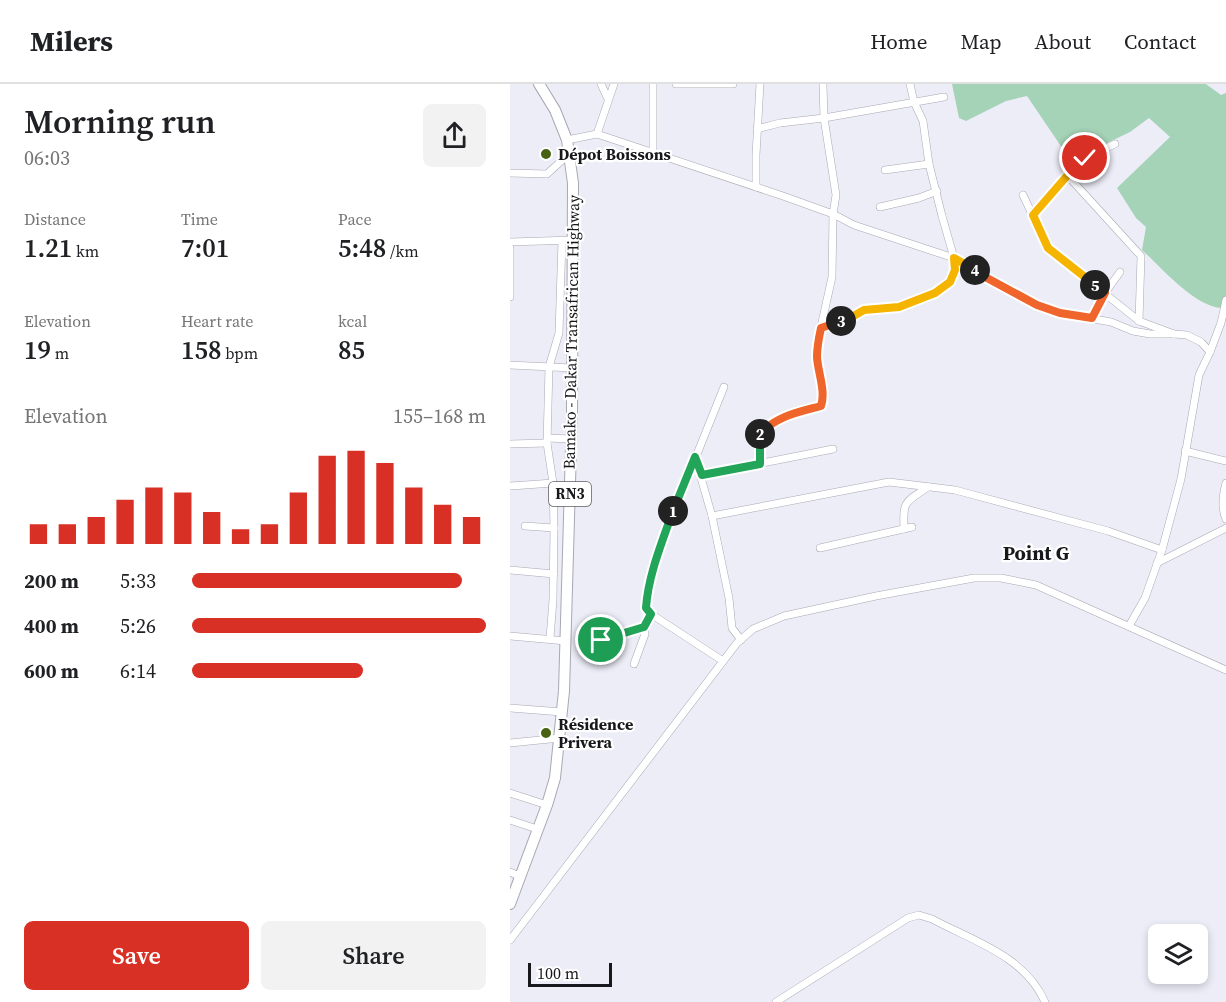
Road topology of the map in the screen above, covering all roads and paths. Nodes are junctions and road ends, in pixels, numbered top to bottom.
1 (539, 84) edge
2 (601, 84) edge
3 (614, 84) edge
4 (653, 84) edge
5 (676, 84) edge
6 (733, 84) edge
7 (760, 84) edge
8 (823, 84) edge
9 (910, 84) edge
10 (944, 97) dead end
11 (608, 99) junction
12 (914, 102) junction
13 (824, 118) junction
14 (757, 129) junction
15 (597, 134) junction
16 (567, 140) junction
17 (1115, 144) dead end
18 (652, 152) junction
19 (570, 153) junction
20 (929, 164) junction
21 (885, 170) dead end
22 (510, 172) edge
23 (1067, 175) junction
24 (756, 187) junction
25 (937, 191) junction
26 (1023, 195) dead end
27 (880, 207) dead end
28 (833, 214) junction
29 (1033, 215) junction
30 (568, 240) junction
31 (510, 242) edge
32 (510, 248) edge
33 (954, 258) junction
34 (1120, 272) dead end
35 (1105, 293) junction
36 (510, 297) edge
37 (1225, 306) edge
38 (1092, 318) junction
39 (1139, 321) junction
40 (821, 328) junction
41 (1174, 334) junction
42 (1210, 352) junction
43 (510, 365) edge
44 (549, 368) junction
45 (572, 368) junction
46 (724, 387) dead end
47 (571, 439) junction
48 (548, 441) junction
49 (510, 444) edge
50 (833, 449) dead end
51 (1185, 451) junction
52 (695, 457) junction
53 (1226, 462) edge
54 (760, 464) junction
55 (702, 475) junction
56 (553, 483) junction
57 (1226, 483) edge
58 (511, 486) edge
59 (927, 487) junction
60 (712, 516) junction
61 (1226, 519) edge
62 (525, 526) dead end
63 (912, 527) dead end
64 (554, 528) junction
65 (1226, 528) edge
66 (904, 529) junction
67 (820, 548) dead end
68 (1162, 550) junction
69 (1157, 563) junction
70 (510, 570) edge
71 (554, 574) junction
72 (651, 614) junction
73 (1129, 626) junction
74 (644, 627) junction
75 (510, 636) edge
76 (550, 638) junction
77 (741, 640) junction
78 (566, 641) junction
79 (590, 641) dead end
80 (723, 661) junction
81 (634, 663) dead end
82 (1226, 670) edge
83 (510, 708) edge
84 (562, 712) junction
85 (560, 738) junction
86 (510, 743) edge
87 (510, 793) edge
88 (547, 806) junction
89 (510, 820) edge
90 (537, 829) junction
91 (510, 872) edge
92 (521, 877) junction
93 (510, 904) edge
94 (526, 920) junction
95 (510, 932) edge
96 (510, 940) edge
97 (776, 1002) edge
98 (1045, 1002) edge

1 - 16 highway, Bamako - Dakar Transafrican Highway / RN3
2 - 11 street
3 - 11 street
4 - 18 street
5 - 6 street
7 - 14 street
8 - 13 street
9 - 12 street
10 - 12 street
11 - 15 street
12 - 13 street
12 - 20 street
13 - 14 street
13 - 28 street
14 - 24 street
15 - 16 street
15 - 18 street
16 - 19 highway, Bamako - Dakar Transafrican Highway / RN3
17 - 23 street
18 - 24 street
19 - 22 street
19 - 30 highway, Bamako - Dakar Transafrican Highway / RN3
20 - 21 street
20 - 25 street
23 - 29 street
23 - 39 street
24 - 28 street
25 - 27 street
25 - 33 street
26 - 29 street
28 - 33 street
28 - 40 street
29 - 35 street
30 - 31 street
30 - 44 street
30 - 45 highway, Bamako - Dakar Transafrican Highway / RN3
32 - 36 street
33 - 38 street
33 - 40 street
34 - 35 street
35 - 38 street
35 - 39 street
37 - 42 street
38 - 41 street
39 - 41 street
40 - 54 street
41 - 42 street
42 - 51 street
43 - 44 street
44 - 45 street
44 - 48 street
45 - 47 highway, Bamako - Dakar Transafrican Highway / RN3
46 - 52 street
47 - 48 street
47 - 78 highway, Bamako - Dakar Transafrican Highway / RN3
48 - 49 street
48 - 56 street
50 - 54 street
51 - 53 street
51 - 68 street
52 - 55 street
52 - 72 street
54 - 55 street
55 - 60 street
56 - 58 street
56 - 64 street
57 - 61 street
59 - 60 street
59 - 66 street
59 - 68 street
60 - 77 street
62 - 64 street
63 - 66 street
64 - 71 street
65 - 69 street
66 - 67 street
68 - 69 street
69 - 73 street
70 - 71 street
71 - 76 street
72 - 74 street
72 - 80 street
73 - 77 street
73 - 82 street
74 - 79 street
74 - 81 street
75 - 76 street
76 - 78 street
77 - 80 street
78 - 84 highway, Bamako - Dakar Transafrican Highway / RN3
80 - 94 street
83 - 84 street
84 - 85 highway, Bamako - Dakar Transafrican Highway / RN3
85 - 86 street
85 - 88 highway, Bamako - Dakar Transafrican Highway / RN3
87 - 88 street
88 - 90 highway, Bamako - Dakar Transafrican Highway / RN3
89 - 90 street
90 - 92 highway, Bamako - Dakar Transafrican Highway / RN3
91 - 92 street
92 - 93 highway, Bamako - Dakar Transafrican Highway / RN3
94 - 95 street
94 - 96 street
97 - 98 street

